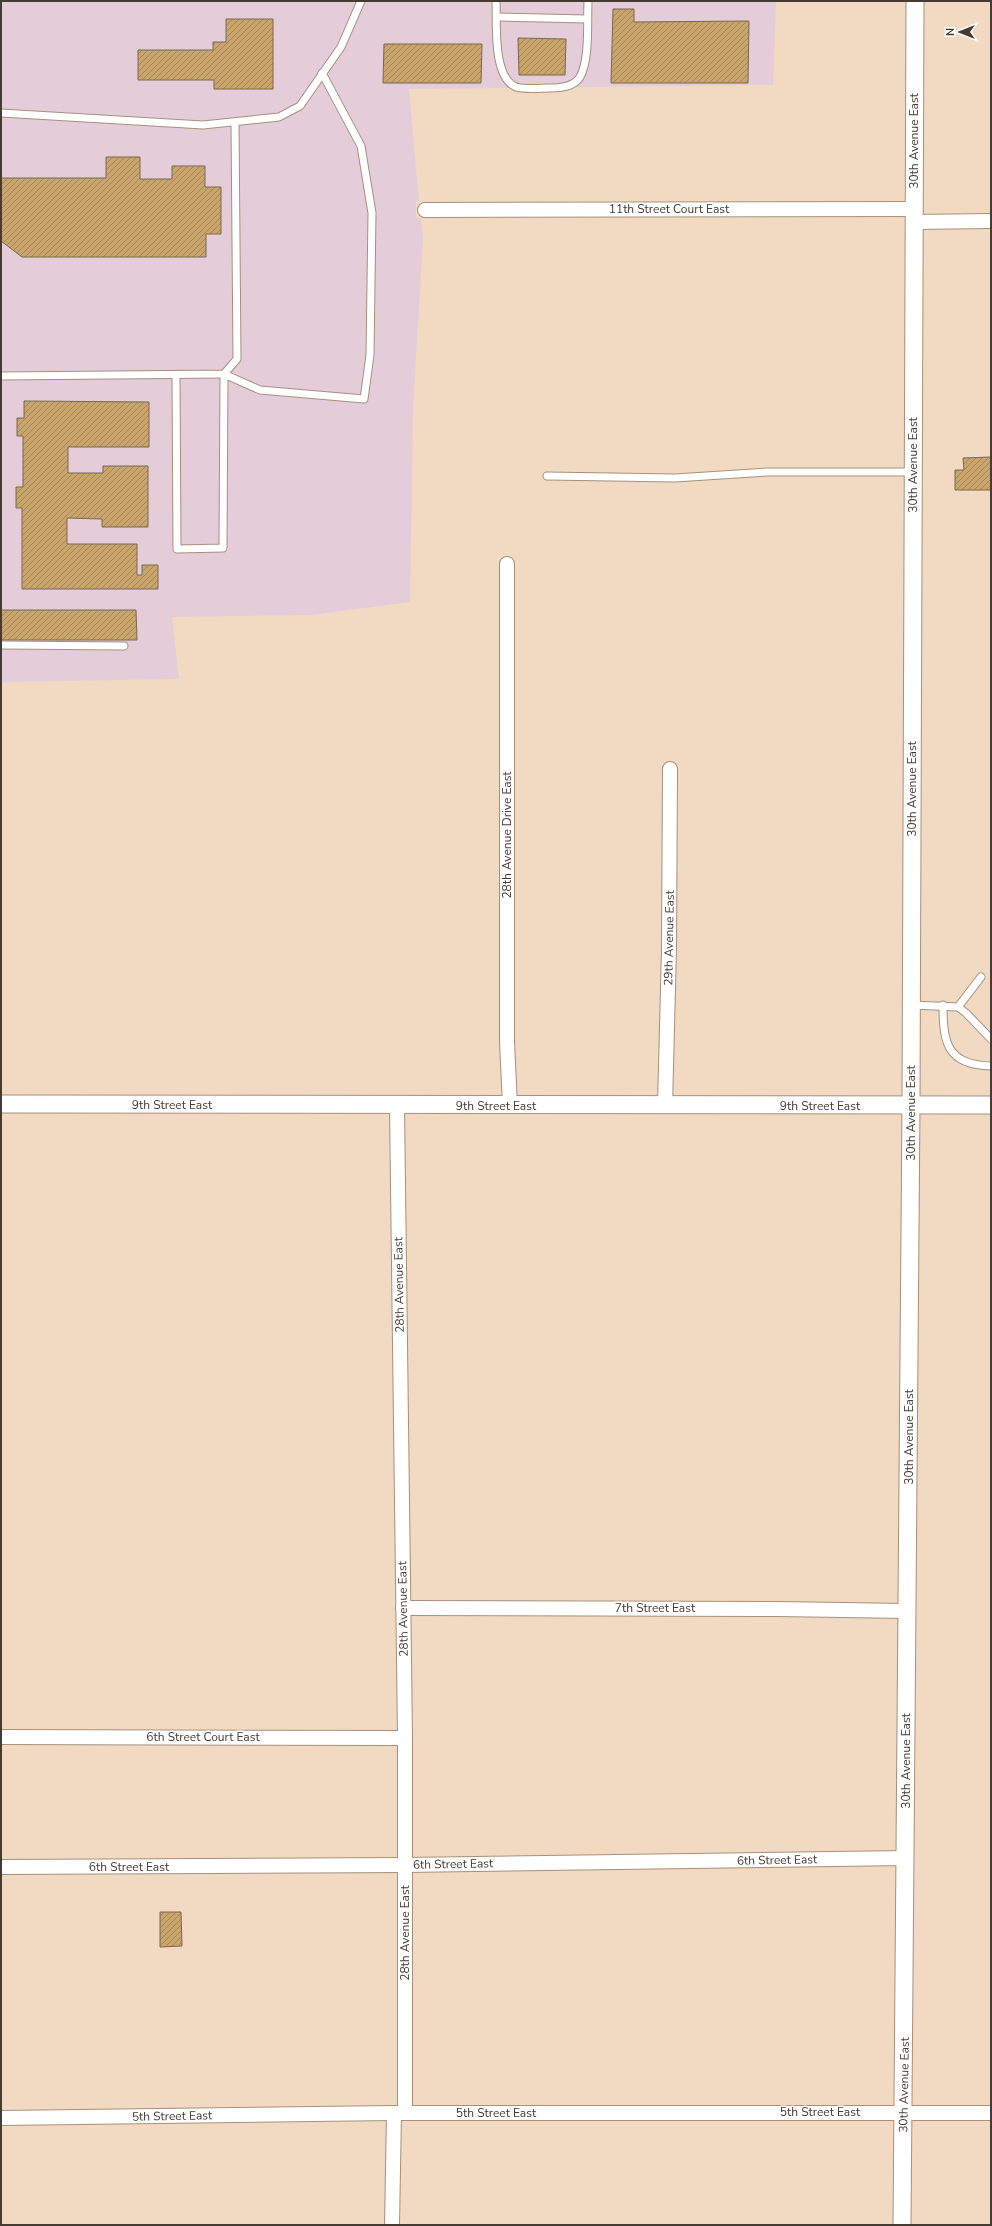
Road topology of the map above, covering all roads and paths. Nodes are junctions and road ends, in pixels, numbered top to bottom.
1 (361, 1) edge
2 (496, 1) edge
3 (588, 1) edge
4 (915, 1) edge
5 (497, 17) junction
6 (587, 19) junction
7 (322, 73) junction
8 (1, 113) edge
9 (235, 122) junction
10 (425, 210) dead end
11 (913, 216) junction
12 (991, 221) edge
13 (224, 374) junction
14 (176, 375) junction
15 (1, 376) edge
16 (913, 472) junction
17 (547, 476) dead end
18 (507, 564) dead end
19 (1, 645) edge
20 (124, 646) dead end
21 (670, 769) dead end
22 (981, 977) dead end
23 (912, 1005) junction
24 (943, 1005) junction
25 (958, 1007) junction
26 (991, 1039) edge
27 (991, 1066) edge
28 (1, 1104) edge
29 (911, 1105) junction
30 (991, 1105) edge
31 (397, 1106) junction
32 (510, 1106) junction
33 (665, 1106) junction
34 (403, 1608) junction
35 (908, 1612) junction
36 (1, 1737) edge
37 (405, 1738) junction
38 (906, 1858) junction
39 (405, 1865) junction
40 (1, 1867) edge
41 (904, 2112) junction
42 (400, 2113) junction
43 (991, 2113) edge
44 (1, 2118) edge
45 (392, 2225) edge
46 (902, 2225) edge

1 - 7 lane
2 - 5 lane
3 - 6 lane
4 - 11 street, 30th Avenue East
5 - 6 lane
5 - 6 lane
7 - 9 lane
7 - 13 lane
8 - 9 lane
9 - 13 lane
10 - 11 street, 11th Street Court East
11 - 12 street, 11th Street Court East
11 - 16 street, 30th Avenue East
13 - 14 lane
13 - 14 lane
14 - 15 lane
16 - 17 lane
16 - 23 street, 30th Avenue East
18 - 32 street, 28th Avenue Drive East
19 - 20 lane
21 - 33 street, 29th Avenue East
22 - 25 lane
23 - 24 lane
23 - 29 street, 30th Avenue East
24 - 25 lane
24 - 27 lane
25 - 26 lane
28 - 31 street, 9th Street East
29 - 30 street, 9th Street East
29 - 33 street, 9th Street East
29 - 35 street, 30th Avenue East
31 - 32 street, 9th Street East
31 - 34 street, 28th Avenue East
32 - 33 street, 9th Street East
34 - 35 street, 7th Street East
34 - 37 street, 28th Avenue East
35 - 38 street, 30th Avenue East
36 - 37 street, 6th Street Court East
37 - 39 street, 28th Avenue East
38 - 39 street, 6th Street East
38 - 41 street, 30th Avenue East
39 - 40 street, 6th Street East
39 - 42 street, 28th Avenue East
41 - 42 street, 5th Street East
41 - 43 street, 5th Street East
41 - 46 street, 30th Avenue East
42 - 44 street, 5th Street East
42 - 45 street, 28th Avenue East

